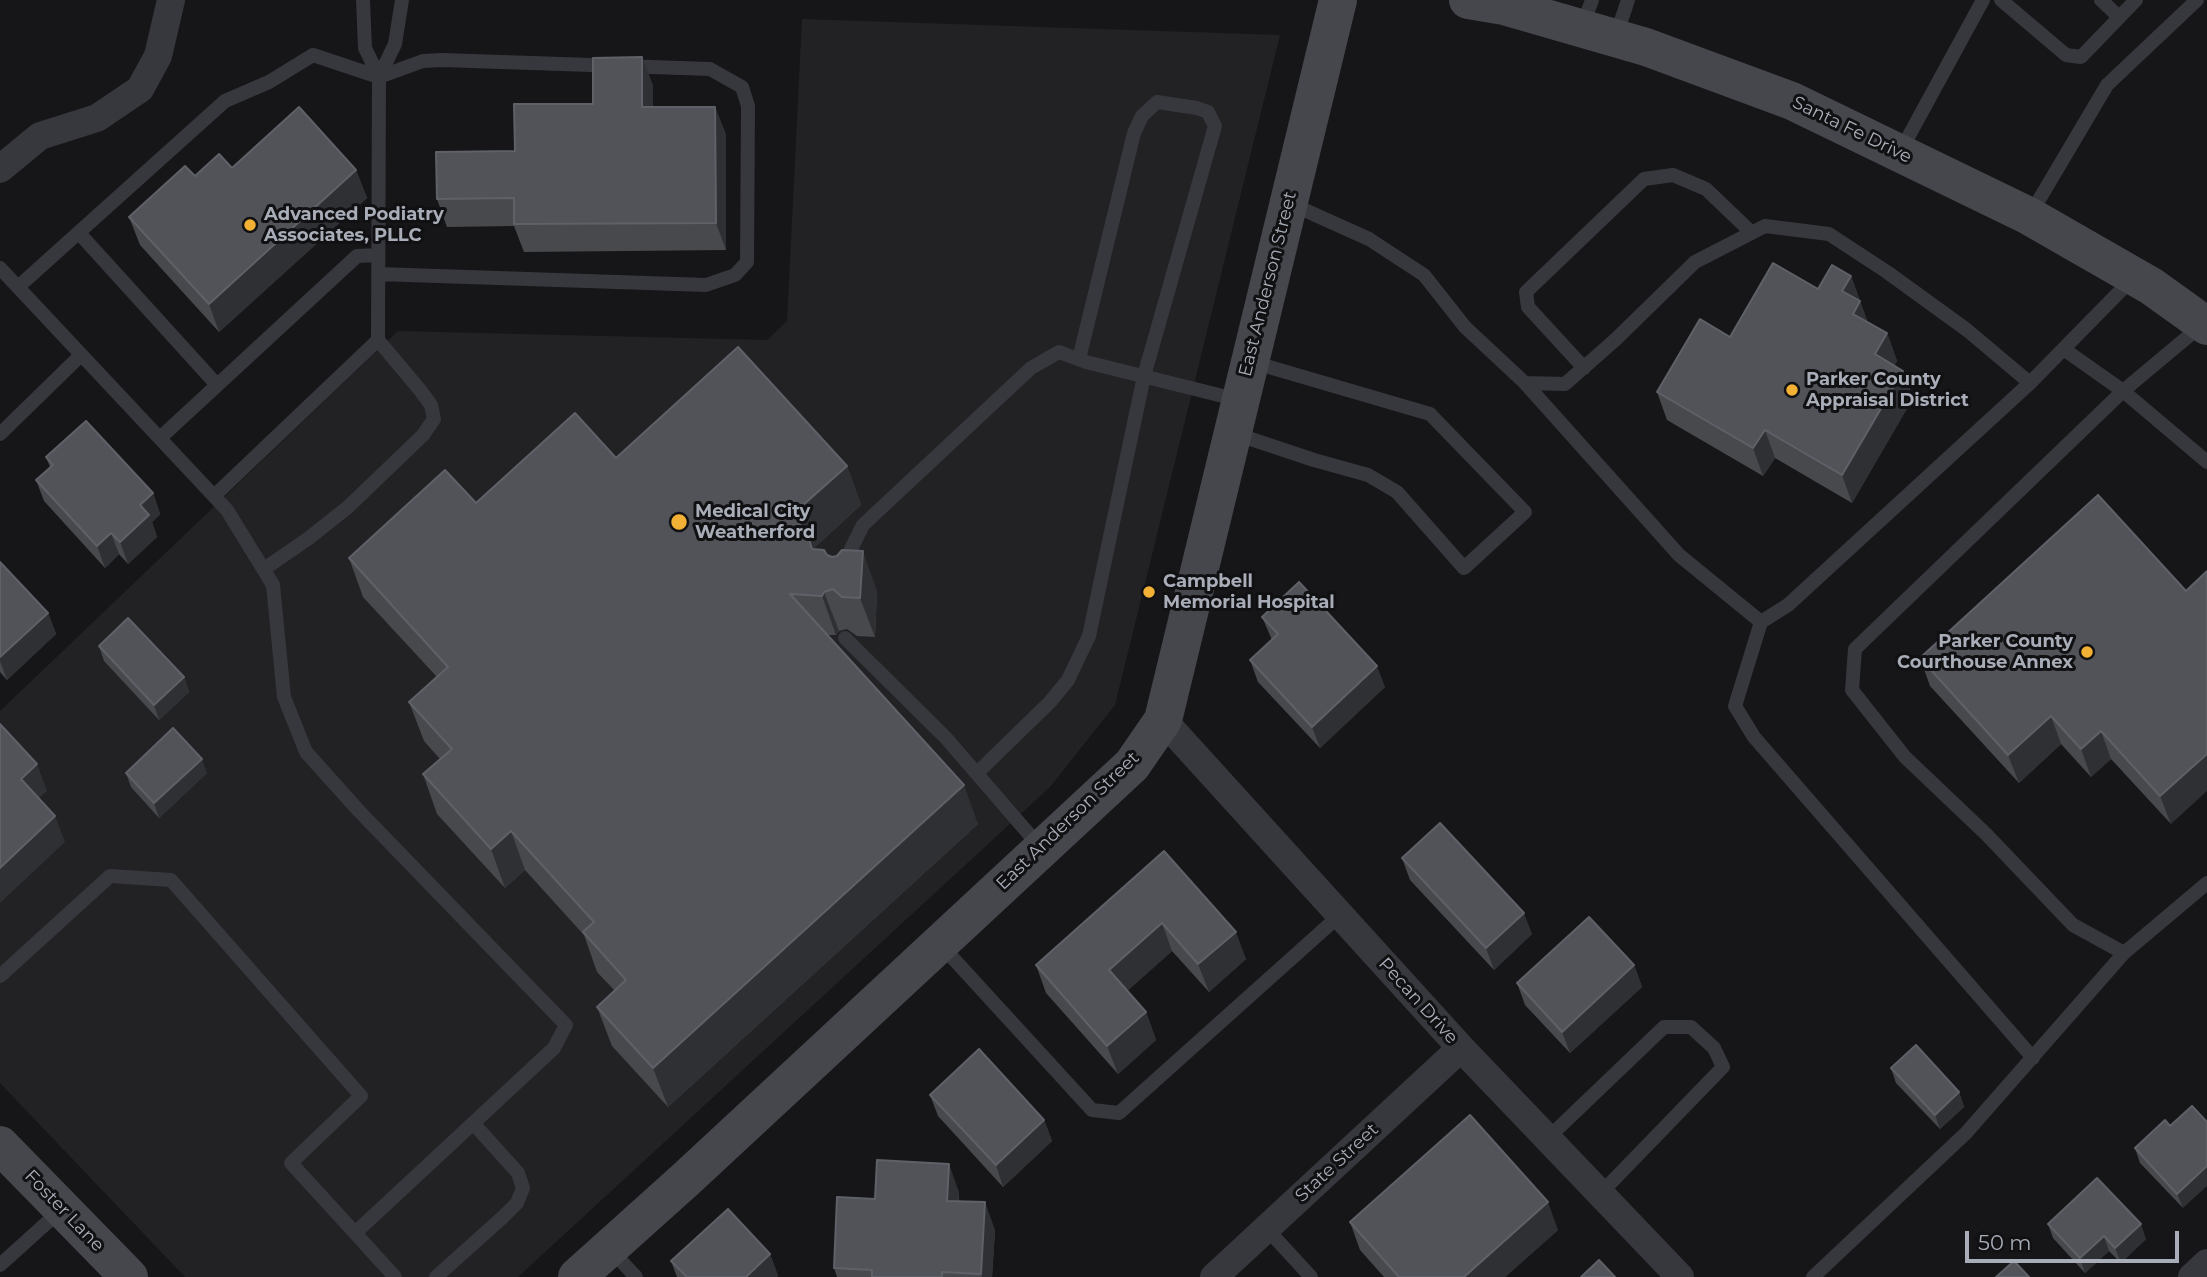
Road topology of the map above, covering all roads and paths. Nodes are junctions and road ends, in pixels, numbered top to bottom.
1 (171, 0) edge
2 (363, 0) edge
3 (402, 0) edge
4 (1338, 0) edge
5 (1468, 0) edge
6 (1628, 0) edge
7 (1983, 0) edge
8 (2001, 0) edge
9 (2101, 0) edge
10 (2136, 0) edge
11 (2197, 0) edge
12 (2118, 16) junction
13 (1597, 22) edge
14 (379, 77) junction
15 (1899, 153) junction
16 (0, 169) edge
17 (1287, 203) junction
18 (2029, 216) junction
19 (1751, 232) junction
20 (79, 233) junction
21 (378, 255) junction
22 (0, 268) edge
23 (379, 274) junction
24 (2135, 277) junction
25 (18, 287) junction
26 (2206, 324) edge
27 (378, 340) junction
28 (2065, 350) junction
29 (81, 355) junction
30 (1079, 359) junction
31 (1249, 362) junction
32 (1584, 369) junction
33 (1144, 376) junction
34 (1525, 383) junction
35 (2030, 383) junction
36 (217, 385) junction
37 (2123, 391) junction
38 (1236, 416) junction
39 (0, 434) edge
40 (160, 438) junction
41 (2207, 462) edge
42 (214, 496) junction
43 (264, 569) junction
44 (848, 587) edge
45 (1761, 622) junction
46 (845, 638) dead end
47 (1163, 720) junction
48 (977, 774) junction
49 (1041, 849) junction
50 (2207, 883) edge
51 (1339, 915) junction
52 (939, 943) junction
53 (2124, 953) junction
54 (3, 967) edge
55 (1461, 1048) junction
56 (2033, 1058) junction
57 (473, 1123) junction
58 (1547, 1139) junction
59 (0, 1145) edge
60 (1600, 1194) junction
61 (62, 1209) junction
62 (1266, 1228) junction
63 (355, 1233) junction
64 (609, 1248) junction
65 (0, 1265) edge
66 (128, 1277) edge
67 (395, 1277) edge
68 (436, 1277) edge
69 (577, 1277) edge
70 (636, 1277) edge
71 (1214, 1277) edge
72 (1311, 1277) edge
73 (1680, 1277) edge
74 (1813, 1277) edge

1 - 16 street
2 - 14 lane
3 - 14 lane
4 - 17 street, East Anderson Street
5 - 13 street, Santa Fe Drive
6 - 13 lane
7 - 15 lane
8 - 12 lane
9 - 12 lane
10 - 12 lane
11 - 18 lane
13 - 15 street, Santa Fe Drive
14 - 20 lane
14 - 21 lane
14 - 23 lane
15 - 18 street, Santa Fe Drive
17 - 31 street, East Anderson Street
17 - 34 lane
18 - 24 street, Santa Fe Drive
19 - 32 lane
19 - 32 lane
19 - 35 lane
20 - 25 lane
20 - 36 lane
21 - 23 lane
21 - 36 lane
22 - 25 lane
23 - 27 lane
24 - 26 street, Santa Fe Drive
24 - 28 lane
25 - 29 lane
26 - 37 lane
27 - 42 lane
27 - 43 lane
28 - 35 lane
28 - 37 lane
29 - 39 lane
29 - 40 lane
30 - 33 lane
30 - 33 lane
30 - 44 lane
31 - 38 street, East Anderson Street
31 - 38 lane
32 - 34 lane
33 - 38 lane
33 - 48 lane
34 - 45 lane
35 - 45 lane
36 - 40 lane
37 - 41 lane
37 - 53 lane
38 - 47 street, East Anderson Street
40 - 42 lane
42 - 43 lane
43 - 57 lane
45 - 56 lane
46 - 48 lane
47 - 49 street, East Anderson Street
47 - 51 street, Pecan Drive
48 - 49 lane
49 - 52 street, East Anderson Street
50 - 53 lane
51 - 52 lane
51 - 55 street, Pecan Drive
52 - 64 street, East Anderson Street
53 - 56 lane
54 - 63 lane
55 - 58 street, Pecan Drive
55 - 62 street, State Street
56 - 74 lane
57 - 63 lane
57 - 68 lane
58 - 60 street, Pecan Drive
58 - 60 lane
59 - 61 street, Foster Lane
60 - 73 street, Pecan Drive
61 - 65 lane
61 - 66 street, Foster Lane
62 - 71 street, State Street
62 - 72 lane
63 - 67 lane
64 - 69 street, East Anderson Street
64 - 70 lane

